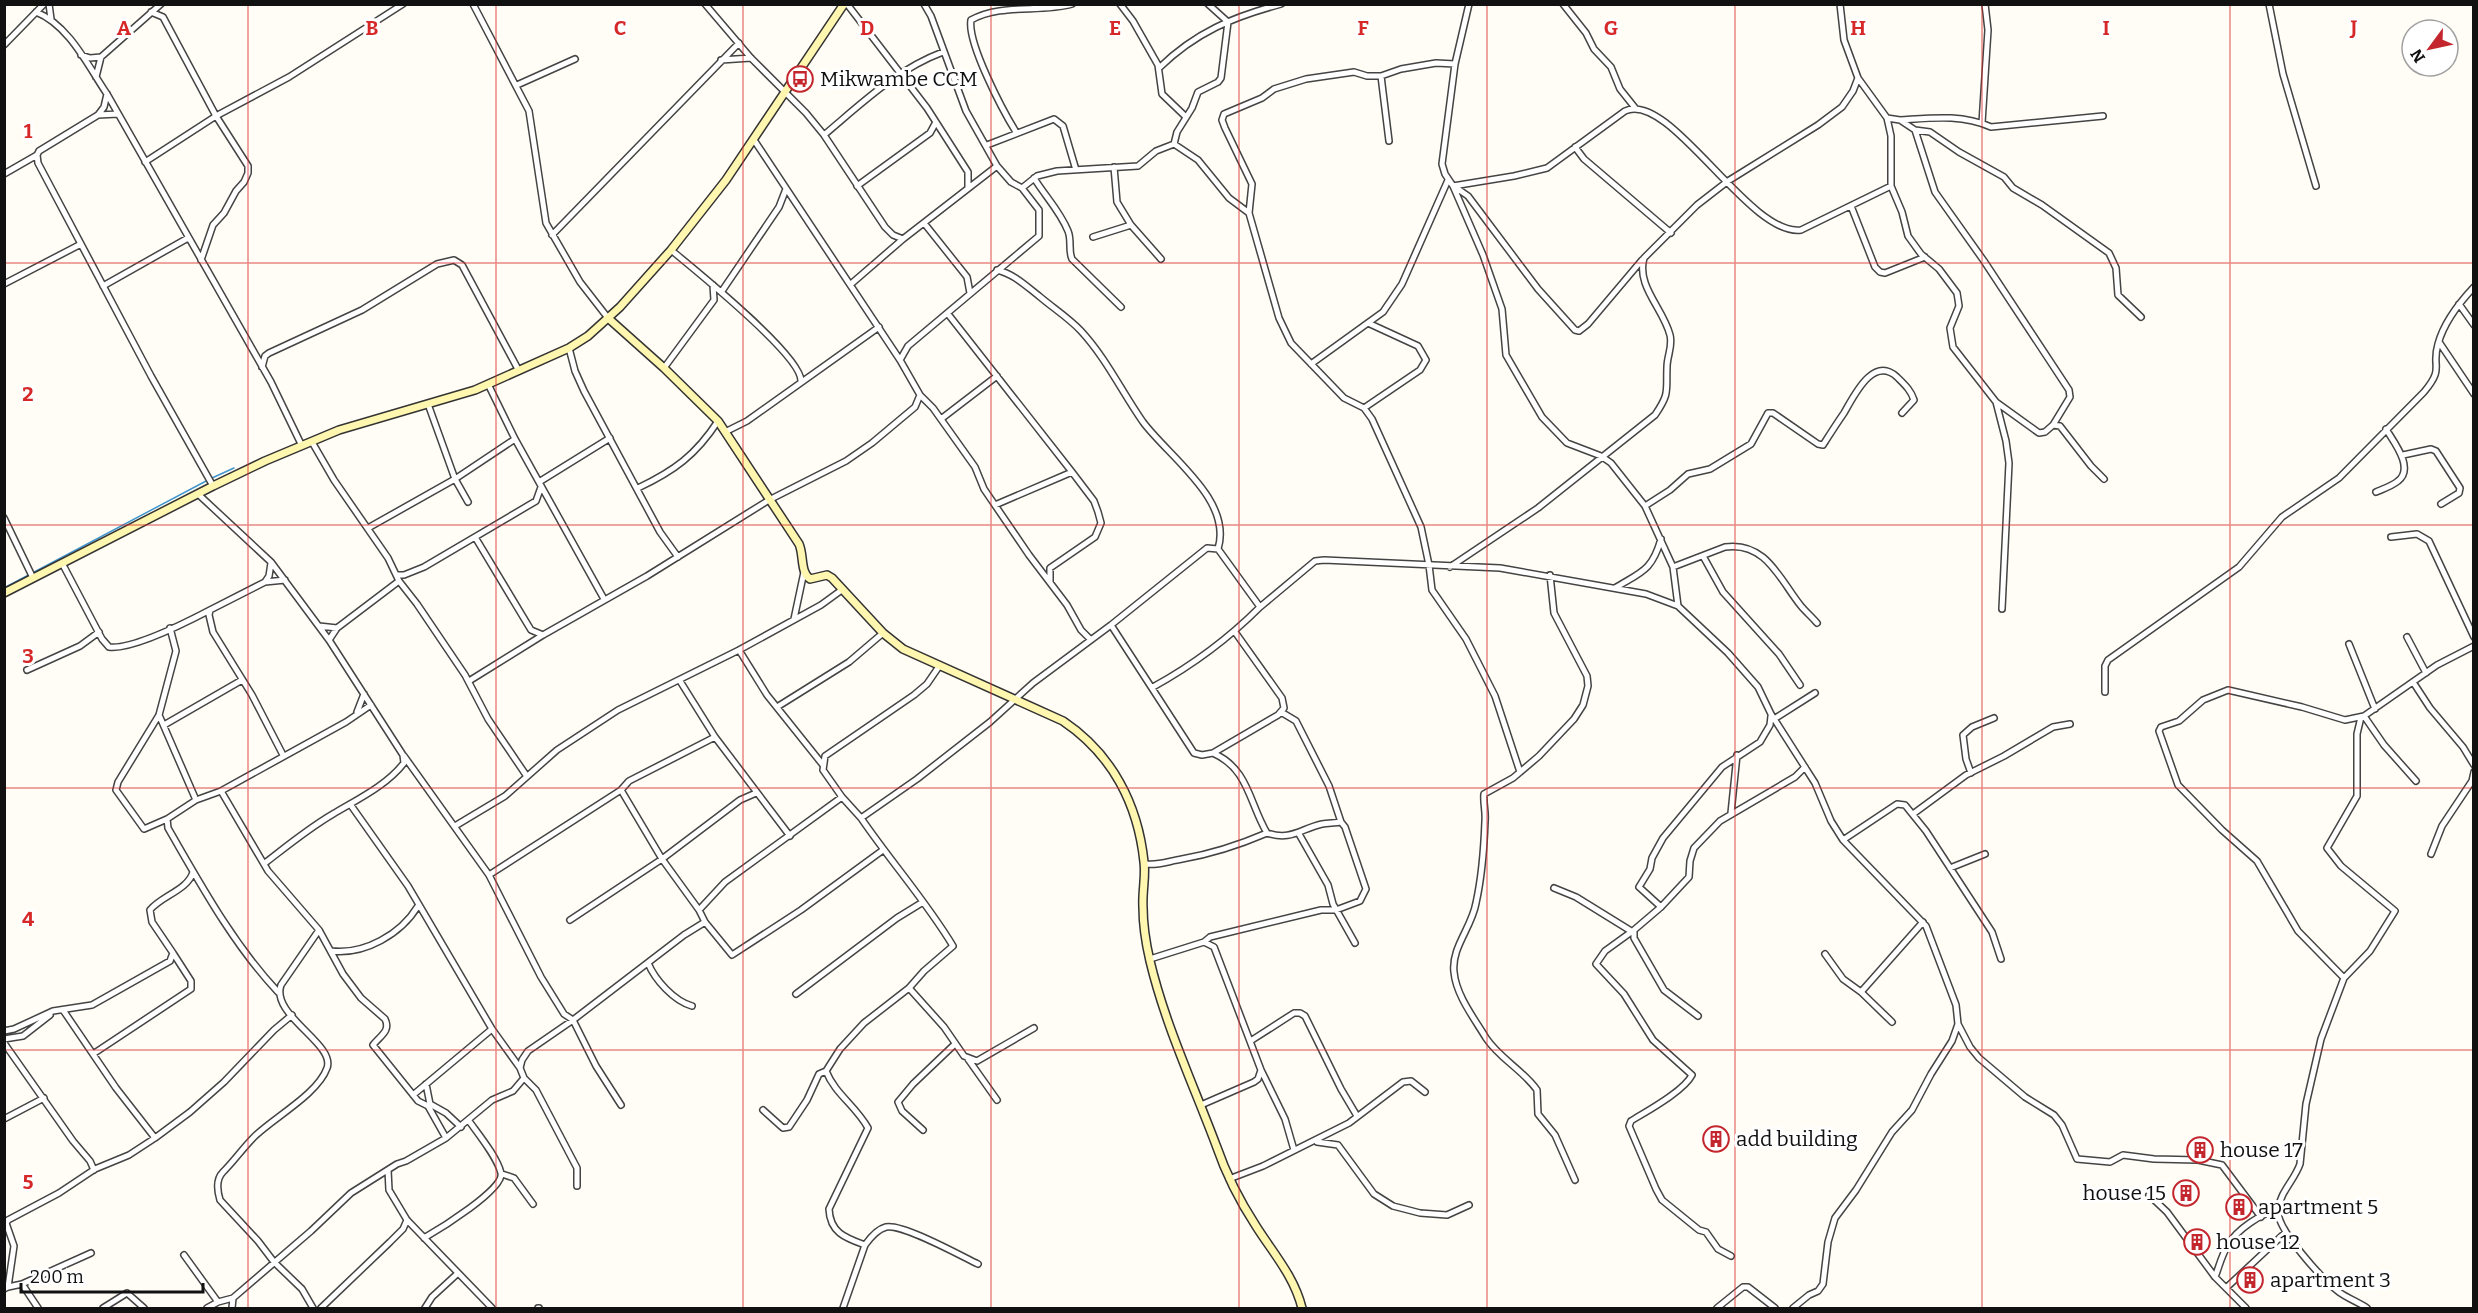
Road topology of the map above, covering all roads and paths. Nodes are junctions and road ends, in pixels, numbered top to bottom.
1 (44, 4) edge
2 (49, 4) edge
3 (162, 4) edge
4 (404, 4) edge
5 (473, 4) edge
6 (705, 4) edge
7 (846, 4) edge
8 (924, 4) edge
9 (1072, 4) edge
10 (1120, 4) edge
11 (1209, 4) edge
12 (1281, 4) edge
13 (1469, 4) edge
14 (1563, 4) edge
15 (1840, 4) edge
16 (1985, 4) edge
17 (2269, 4) edge
18 (36, 12) junction
19 (152, 12) junction
20 (163, 17) junction
21 (51, 19) junction
22 (1228, 22) junction
23 (739, 43) junction
24 (4, 45) edge
25 (943, 52) junction
26 (81, 55) junction
27 (101, 57) junction
28 (751, 58) junction
29 (575, 59) dead end
30 (721, 60) junction
31 (1455, 64) junction
32 (1159, 68) junction
33 (901, 72) junction
34 (1381, 76) junction
35 (96, 77) junction
36 (1858, 78) junction
37 (517, 86) junction
38 (107, 94) junction
39 (786, 94) junction
40 (1636, 109) junction
41 (118, 114) junction
42 (98, 115) junction
43 (216, 116) junction
44 (2103, 116) dead end
45 (1186, 117) junction
46 (1887, 118) junction
47 (1900, 120) junction
48 (936, 122) junction
49 (1982, 123) junction
50 (1915, 130) junction
51 (1016, 132) junction
52 (824, 135) junction
53 (754, 140) junction
54 (1389, 141) dead end
55 (1174, 144) junction
56 (987, 145) junction
57 (1575, 147) junction
58 (37, 155) junction
59 (145, 162) junction
60 (997, 166) junction
61 (1114, 167) junction
62 (1076, 170) junction
63 (968, 172) junction
64 (4, 174) edge
65 (1034, 178) junction
66 (980, 179) junction
67 (1448, 180) junction
68 (1728, 181) junction
69 (857, 186) junction
70 (1453, 186) junction
71 (1891, 186) junction
72 (2316, 186) dead end
73 (968, 188) junction
74 (1022, 188) junction
75 (786, 189) junction
76 (1851, 206) junction
77 (1249, 213) junction
78 (924, 223) junction
79 (1131, 225) junction
80 (1671, 233) junction
81 (552, 235) junction
82 (1093, 237) dead end
83 (188, 238) junction
84 (903, 239) junction
85 (81, 244) junction
86 (671, 250) junction
87 (1925, 257) junction
88 (1644, 258) junction
89 (1161, 259) dead end
90 (201, 260) junction
91 (997, 270) junction
92 (1628, 275) junction
93 (1642, 278) junction
94 (969, 281) junction
95 (982, 282) junction
96 (4, 284) edge
97 (851, 284) junction
98 (713, 285) junction
99 (103, 286) junction
100 (2474, 287) edge
101 (722, 291) junction
102 (970, 293) junction
103 (2459, 304) junction
104 (1121, 307) dead end
105 (948, 314) junction
106 (2141, 317) dead end
107 (608, 318) junction
108 (1368, 323) junction
109 (2474, 325) edge
110 (879, 327) junction
111 (2439, 342) junction
112 (569, 348) junction
113 (900, 360) junction
114 (1311, 364) junction
115 (262, 367) junction
116 (664, 368) junction
117 (799, 369) junction
118 (519, 370) junction
119 (812, 373) junction
120 (997, 376) junction
121 (801, 381) junction
122 (488, 384) junction
123 (2472, 390) edge
124 (920, 395) junction
125 (1996, 402) junction
126 (428, 404) junction
127 (1364, 408) junction
128 (1902, 413) dead end
129 (941, 420) junction
130 (718, 421) junction
131 (2053, 425) junction
132 (2385, 429) junction
133 (727, 431) junction
134 (610, 438) junction
135 (515, 439) junction
136 (312, 442) junction
137 (302, 446) junction
138 (2403, 454) junction
139 (1601, 456) junction
140 (1072, 472) junction
141 (455, 479) junction
142 (2104, 479) dead end
143 (540, 485) junction
144 (213, 486) junction
145 (638, 488) junction
146 (2376, 492) dead end
147 (198, 494) junction
148 (548, 499) junction
149 (769, 500) junction
150 (537, 501) junction
151 (468, 502) dead end
152 (2441, 504) dead end
153 (995, 505) junction
154 (1645, 506) junction
155 (4, 518) edge
156 (368, 528) junction
157 (475, 537) junction
158 (2391, 537) dead end
159 (1661, 538) junction
160 (1218, 549) junction
161 (1703, 556) junction
162 (678, 557) junction
163 (271, 562) junction
164 (62, 563) junction
165 (1430, 565) junction
166 (1450, 567) junction
167 (1673, 567) junction
168 (804, 572) junction
169 (397, 574) junction
170 (1550, 575) junction
171 (33, 578) junction
172 (285, 580) junction
173 (399, 581) junction
174 (265, 582) junction
175 (1050, 582) junction
176 (1615, 588) junction
177 (843, 589) junction
178 (4, 593) edge
179 (604, 599) junction
180 (1678, 606) junction
181 (1260, 607) junction
182 (2002, 609) dead end
183 (210, 610) junction
184 (794, 619) junction
185 (1817, 623) dead end
186 (1111, 625) junction
187 (319, 626) junction
188 (170, 628) junction
189 (337, 628) junction
190 (99, 632) junction
191 (1235, 632) junction
192 (883, 633) junction
193 (543, 635) junction
194 (2407, 637) dead end
195 (2474, 637) edge
196 (1090, 639) junction
197 (329, 640) junction
198 (2349, 644) dead end
199 (2474, 646) edge
200 (739, 650) junction
201 (940, 665) junction
202 (27, 670) dead end
203 (2426, 673) junction
204 (242, 680) junction
205 (469, 681) junction
206 (680, 681) junction
207 (2413, 682) junction
208 (1800, 685) dead end
209 (1153, 687) junction
210 (2105, 692) dead end
211 (1815, 693) dead end
212 (364, 694) junction
213 (1014, 698) junction
214 (371, 705) junction
215 (777, 707) junction
216 (2375, 709) junction
217 (1281, 712) junction
218 (357, 713) junction
219 (159, 715) junction
220 (2362, 716) junction
221 (1772, 717) junction
222 (1994, 718) dead end
223 (2070, 724) dead end
224 (164, 725) junction
225 (715, 736) junction
226 (1212, 753) junction
227 (283, 755) junction
228 (403, 755) junction
229 (1737, 755) junction
230 (823, 765) junction
231 (2474, 765) edge
232 (1805, 767) junction
233 (1520, 772) junction
234 (2474, 772) edge
235 (1971, 773) junction
236 (526, 775) junction
237 (2416, 781) dead end
238 (621, 790) junction
239 (221, 791) junction
240 (756, 793) junction
241 (842, 797) junction
242 (196, 800) junction
243 (350, 804) junction
244 (1731, 813) junction
245 (1912, 814) junction
246 (861, 818) junction
247 (167, 819) junction
248 (1341, 822) junction
249 (455, 826) junction
250 (1267, 833) junction
251 (1299, 834) junction
252 (790, 836) junction
253 (1843, 840) junction
254 (883, 850) junction
255 (1985, 854) dead end
256 (2431, 854) dead end
257 (662, 859) junction
258 (265, 863) junction
259 (1145, 864) junction
260 (1950, 868) junction
261 (193, 872) junction
262 (489, 875) junction
263 (1554, 888) dead end
264 (923, 902) junction
265 (418, 906) junction
266 (1661, 908) junction
267 (1336, 909) junction
268 (699, 910) junction
269 (570, 920) dead end
270 (705, 922) junction
271 (1923, 922) junction
272 (319, 930) junction
273 (1633, 930) junction
274 (1204, 942) junction
275 (1355, 943) dead end
276 (331, 951) junction
277 (173, 954) junction
278 (1825, 954) dead end
279 (1150, 959) junction
280 (2001, 959) dead end
281 (648, 963) junction
282 (2344, 978) junction
283 (909, 988) junction
284 (278, 992) junction
285 (1861, 992) junction
286 (796, 994) dead end
287 (692, 1006) dead end
288 (63, 1010) junction
289 (53, 1011) junction
290 (292, 1015) junction
291 (1698, 1016) dead end
292 (573, 1020) junction
293 (1892, 1022) dead end
294 (1958, 1024) junction
295 (1034, 1028) dead end
296 (492, 1029) junction
297 (4, 1031) edge
298 (4, 1041) edge
299 (1252, 1041) junction
300 (955, 1044) junction
301 (93, 1054) junction
302 (968, 1059) junction
303 (520, 1068) junction
304 (1261, 1070) junction
305 (825, 1071) junction
306 (524, 1078) junction
307 (426, 1084) junction
308 (1425, 1092) dead end
309 (413, 1095) junction
310 (44, 1098) junction
311 (997, 1100) dead end
312 (429, 1105) junction
313 (621, 1105) dead end
314 (1201, 1105) junction
315 (763, 1110) dead end
316 (1357, 1116) junction
317 (4, 1119) edge
318 (470, 1121) junction
319 (461, 1127) junction
320 (923, 1130) dead end
321 (155, 1138) junction
322 (446, 1138) junction
323 (1315, 1141) junction
324 (1294, 1150) junction
325 (94, 1170) junction
326 (388, 1170) junction
327 (502, 1174) junction
328 (380, 1175) junction
329 (1229, 1179) junction
330 (1575, 1180) dead end
331 (387, 1182) junction
332 (577, 1186) dead end
333 (2149, 1195) dead end
334 (533, 1204) dead end
335 (1469, 1205) dead end
336 (2278, 1209) junction
337 (2261, 1217) junction
338 (407, 1220) junction
339 (2286, 1232) junction
340 (424, 1238) junction
341 (865, 1245) junction
342 (91, 1253) dead end
343 (184, 1255) dead end
344 (1731, 1256) dead end
345 (274, 1263) junction
346 (978, 1264) dead end
347 (457, 1274) junction
348 (2215, 1277) junction
349 (22, 1284) junction
350 (6, 1288) edge
351 (2226, 1288) junction
352 (233, 1298) junction
353 (218, 1302) junction
354 (38, 1308) edge
355 (103, 1308) edge
356 (144, 1308) edge
357 (207, 1308) edge
358 (232, 1308) edge
359 (313, 1308) edge
360 (322, 1308) edge
361 (425, 1308) edge
362 (492, 1308) edge
363 (843, 1308) edge
364 (1302, 1308) edge
365 (1717, 1308) edge
366 (1775, 1308) edge
367 (1793, 1308) edge
368 (2246, 1308) edge
369 (2367, 1308) edge

1 - 18 street
2 - 21 street
3 - 19 street
3 - 20 street
4 - 43 street
5 - 37 street
6 - 23 street
7 - 33 street
7 - 39 street
8 - 25 street
9 - 51 street
10 - 32 street
11 - 22 street
12 - 22 street
13 - 31 street
14 - 40 street
15 - 36 street
16 - 49 street
17 - 72 street
18 - 21 street
18 - 24 street
19 - 20 street
19 - 27 street
20 - 43 street
21 - 26 street
22 - 32 street
22 - 45 street
23 - 28 street
23 - 30 street
25 - 33 street
25 - 56 street
26 - 27 street
26 - 35 street
27 - 35 street
28 - 30 street
28 - 39 street
29 - 37 street
30 - 81 street
31 - 34 street
31 - 67 street
32 - 45 street
33 - 48 street
33 - 52 street
34 - 54 street
34 - 77 street
35 - 38 street
36 - 46 street
36 - 68 street
37 - 81 street
38 - 41 street
38 - 42 street
39 - 52 street
39 - 53 street
40 - 57 street
40 - 68 street
41 - 42 street
41 - 59 street
42 - 58 street
43 - 59 street
43 - 90 street
44 - 49 street
45 - 55 street
46 - 47 street
46 - 71 street
47 - 49 street
47 - 50 street
48 - 63 street
48 - 69 street
50 - 106 street
50 - 131 street
51 - 56 street
51 - 62 street
52 - 69 street
53 - 75 street
53 - 86 street
55 - 61 street
55 - 77 street
56 - 60 street
57 - 70 street
57 - 80 street
58 - 64 street
58 - 85 street
59 - 83 street
60 - 66 street
60 - 74 street
61 - 62 street
61 - 79 street
62 - 65 street
63 - 66 street
63 - 73 street
65 - 74 street
65 - 104 street
66 - 73 street
67 - 70 street
67 - 108 street
68 - 76 street
68 - 80 street
69 - 84 street
70 - 92 street
70 - 139 street
71 - 76 street
71 - 87 street
73 - 78 street
74 - 91 street
75 - 97 street
75 - 101 street
76 - 87 street
77 - 114 street
78 - 84 street
78 - 94 street
79 - 82 street
79 - 89 street
80 - 88 street
81 - 107 street
83 - 90 street
83 - 99 street
84 - 97 street
85 - 96 street
85 - 99 street
86 - 98 street
86 - 107 street
87 - 125 street
88 - 92 street
88 - 93 street
90 - 115 street
91 - 95 street
91 - 160 street
92 - 93 street
93 - 139 street
94 - 95 street
94 - 102 street
95 - 102 street
97 - 110 street
98 - 101 street
98 - 116 street
99 - 144 street
100 - 103 street
101 - 117 street
102 - 105 street
103 - 109 street
103 - 111 street
105 - 113 street
105 - 120 street
107 - 112 street
107 - 116 street
108 - 114 street
108 - 127 street
110 - 113 street
110 - 119 street
111 - 123 street
111 - 132 street
112 - 118 street
112 - 134 street
113 - 124 street
114 - 127 street
115 - 118 street
115 - 137 street
116 - 130 street
117 - 119 street
117 - 121 street
118 - 122 street
119 - 121 street
120 - 129 street
120 - 140 street
121 - 133 street
122 - 126 street
122 - 135 street
124 - 129 street
124 - 149 street
125 - 131 street
125 - 182 street
126 - 136 street
126 - 141 street
127 - 165 street
128 - 154 street
129 - 153 street
130 - 133 street
130 - 145 street
131 - 142 street
132 - 138 street
132 - 210 street
133 - 149 street
134 - 143 street
134 - 145 street
135 - 141 street
135 - 143 street
136 - 137 street
136 - 156 street
137 - 144 street
138 - 146 street
138 - 152 street
139 - 154 street
139 - 166 street
140 - 153 street
140 - 175 street
141 - 151 street
141 - 156 street
143 - 148 street
143 - 150 street
144 - 147 street
145 - 162 street
147 - 163 street
147 - 164 street
148 - 150 street
148 - 179 street
149 - 162 street
149 - 168 street
150 - 157 street
153 - 175 street
154 - 159 street
155 - 171 street
156 - 169 street
157 - 169 street
157 - 193 street
158 - 195 street
159 - 167 street
159 - 176 street
160 - 181 street
160 - 186 street
161 - 167 street
161 - 185 street
161 - 208 street
162 - 179 street
163 - 172 street
163 - 174 street
164 - 171 street
164 - 190 street
165 - 166 street
165 - 181 street
165 - 233 street
166 - 170 street
167 - 180 street
168 - 177 street
168 - 184 street
169 - 173 street
170 - 176 street
170 - 233 street
171 - 178 street
172 - 174 street
172 - 187 street
173 - 189 street
173 - 205 street
174 - 183 street
175 - 196 street
176 - 180 street
177 - 184 street
177 - 192 street
179 - 193 street
180 - 221 street
181 - 191 street
183 - 188 street
183 - 204 street
184 - 200 street
186 - 196 street
186 - 209 street
187 - 189 street
187 - 197 street
188 - 190 street
188 - 219 street
189 - 197 street
190 - 202 street
191 - 209 street
191 - 217 street
192 - 201 street
192 - 215 street
193 - 205 street
194 - 203 street
196 - 213 street
197 - 212 street
198 - 216 street
199 - 203 street
200 - 206 street
200 - 215 street
201 - 213 street
201 - 230 street
203 - 207 street
204 - 224 street
204 - 227 street
205 - 236 street
206 - 225 street
206 - 236 street
207 - 216 street
207 - 231 street
209 - 226 street
211 - 221 street
212 - 214 street
212 - 218 street
213 - 246 street
213 - 259 street
214 - 218 street
214 - 228 street
215 - 230 street
216 - 220 street
217 - 226 street
217 - 248 street
218 - 227 street
219 - 224 street
219 - 247 street
220 - 237 street
220 - 282 street
220 - 282 street
221 - 229 street
221 - 232 street
222 - 235 street
223 - 235 street
224 - 242 street
225 - 238 street
225 - 240 street
226 - 250 street
227 - 239 street
228 - 243 street
228 - 249 street
229 - 244 street
229 - 266 street
230 - 241 street
232 - 244 street
232 - 253 street
233 - 330 street
234 - 256 street
235 - 245 street
236 - 249 street
238 - 257 street
238 - 262 street
239 - 242 street
239 - 258 street
240 - 252 street
240 - 257 street
241 - 246 street
241 - 252 street
242 - 247 street
243 - 258 street
243 - 265 street
244 - 266 street
245 - 253 street
245 - 260 street
246 - 254 street
247 - 261 street
248 - 251 street
248 - 267 street
249 - 262 street
250 - 251 street
250 - 259 street
251 - 267 street
252 - 268 street
253 - 271 street
254 - 264 street
254 - 270 street
255 - 260 street
257 - 268 street
257 - 269 street
258 - 272 street
259 - 279 street
260 - 280 street
261 - 277 street
261 - 284 street
262 - 292 street
263 - 273 street
264 - 283 street
264 - 286 street
265 - 276 street
265 - 296 street
266 - 273 street
267 - 274 street
267 - 275 street
268 - 270 street
270 - 281 street
271 - 285 street
271 - 294 street
272 - 276 street
272 - 284 street
273 - 291 street
273 - 344 street
274 - 279 street
274 - 299 street
276 - 309 street
277 - 288 street
277 - 301 street
278 - 285 street
279 - 314 street
281 - 287 street
281 - 292 street
282 - 336 street
283 - 300 street
283 - 305 street
284 - 290 street
285 - 293 street
288 - 289 street
288 - 301 street
289 - 297 street
289 - 298 street
290 - 321 street
290 - 345 street
292 - 303 street
292 - 313 street
294 - 337 street
294 - 367 street
295 - 302 street
296 - 303 street
296 - 307 street
298 - 310 street
299 - 304 street
299 - 316 street
300 - 302 street
300 - 320 street
301 - 321 street
302 - 311 street
303 - 306 street
304 - 314 street
304 - 324 street
305 - 315 street
305 - 341 street
306 - 318 street
306 - 332 street
307 - 309 street
307 - 312 street
308 - 316 street
309 - 312 street
310 - 317 street
310 - 325 street
312 - 319 street
312 - 322 street
314 - 329 street
316 - 323 street
318 - 319 street
318 - 327 street
319 - 322 street
321 - 325 street
322 - 326 street
323 - 324 street
323 - 335 street
324 - 329 street
325 - 350 street
326 - 328 street
326 - 331 street
327 - 334 street
327 - 340 street
328 - 331 street
328 - 345 street
329 - 364 street
331 - 338 street
333 - 348 street
336 - 337 street
336 - 339 street
337 - 348 street
338 - 340 street
338 - 360 street
339 - 351 street
339 - 369 street
340 - 347 street
341 - 346 street
341 - 363 street
342 - 349 street
343 - 353 street
345 - 352 street
345 - 359 street
347 - 361 street
347 - 362 street
348 - 351 street
349 - 350 street
349 - 354 street
351 - 368 street
352 - 353 street
352 - 358 street
353 - 357 street
355 - 356 street
365 - 366 street

